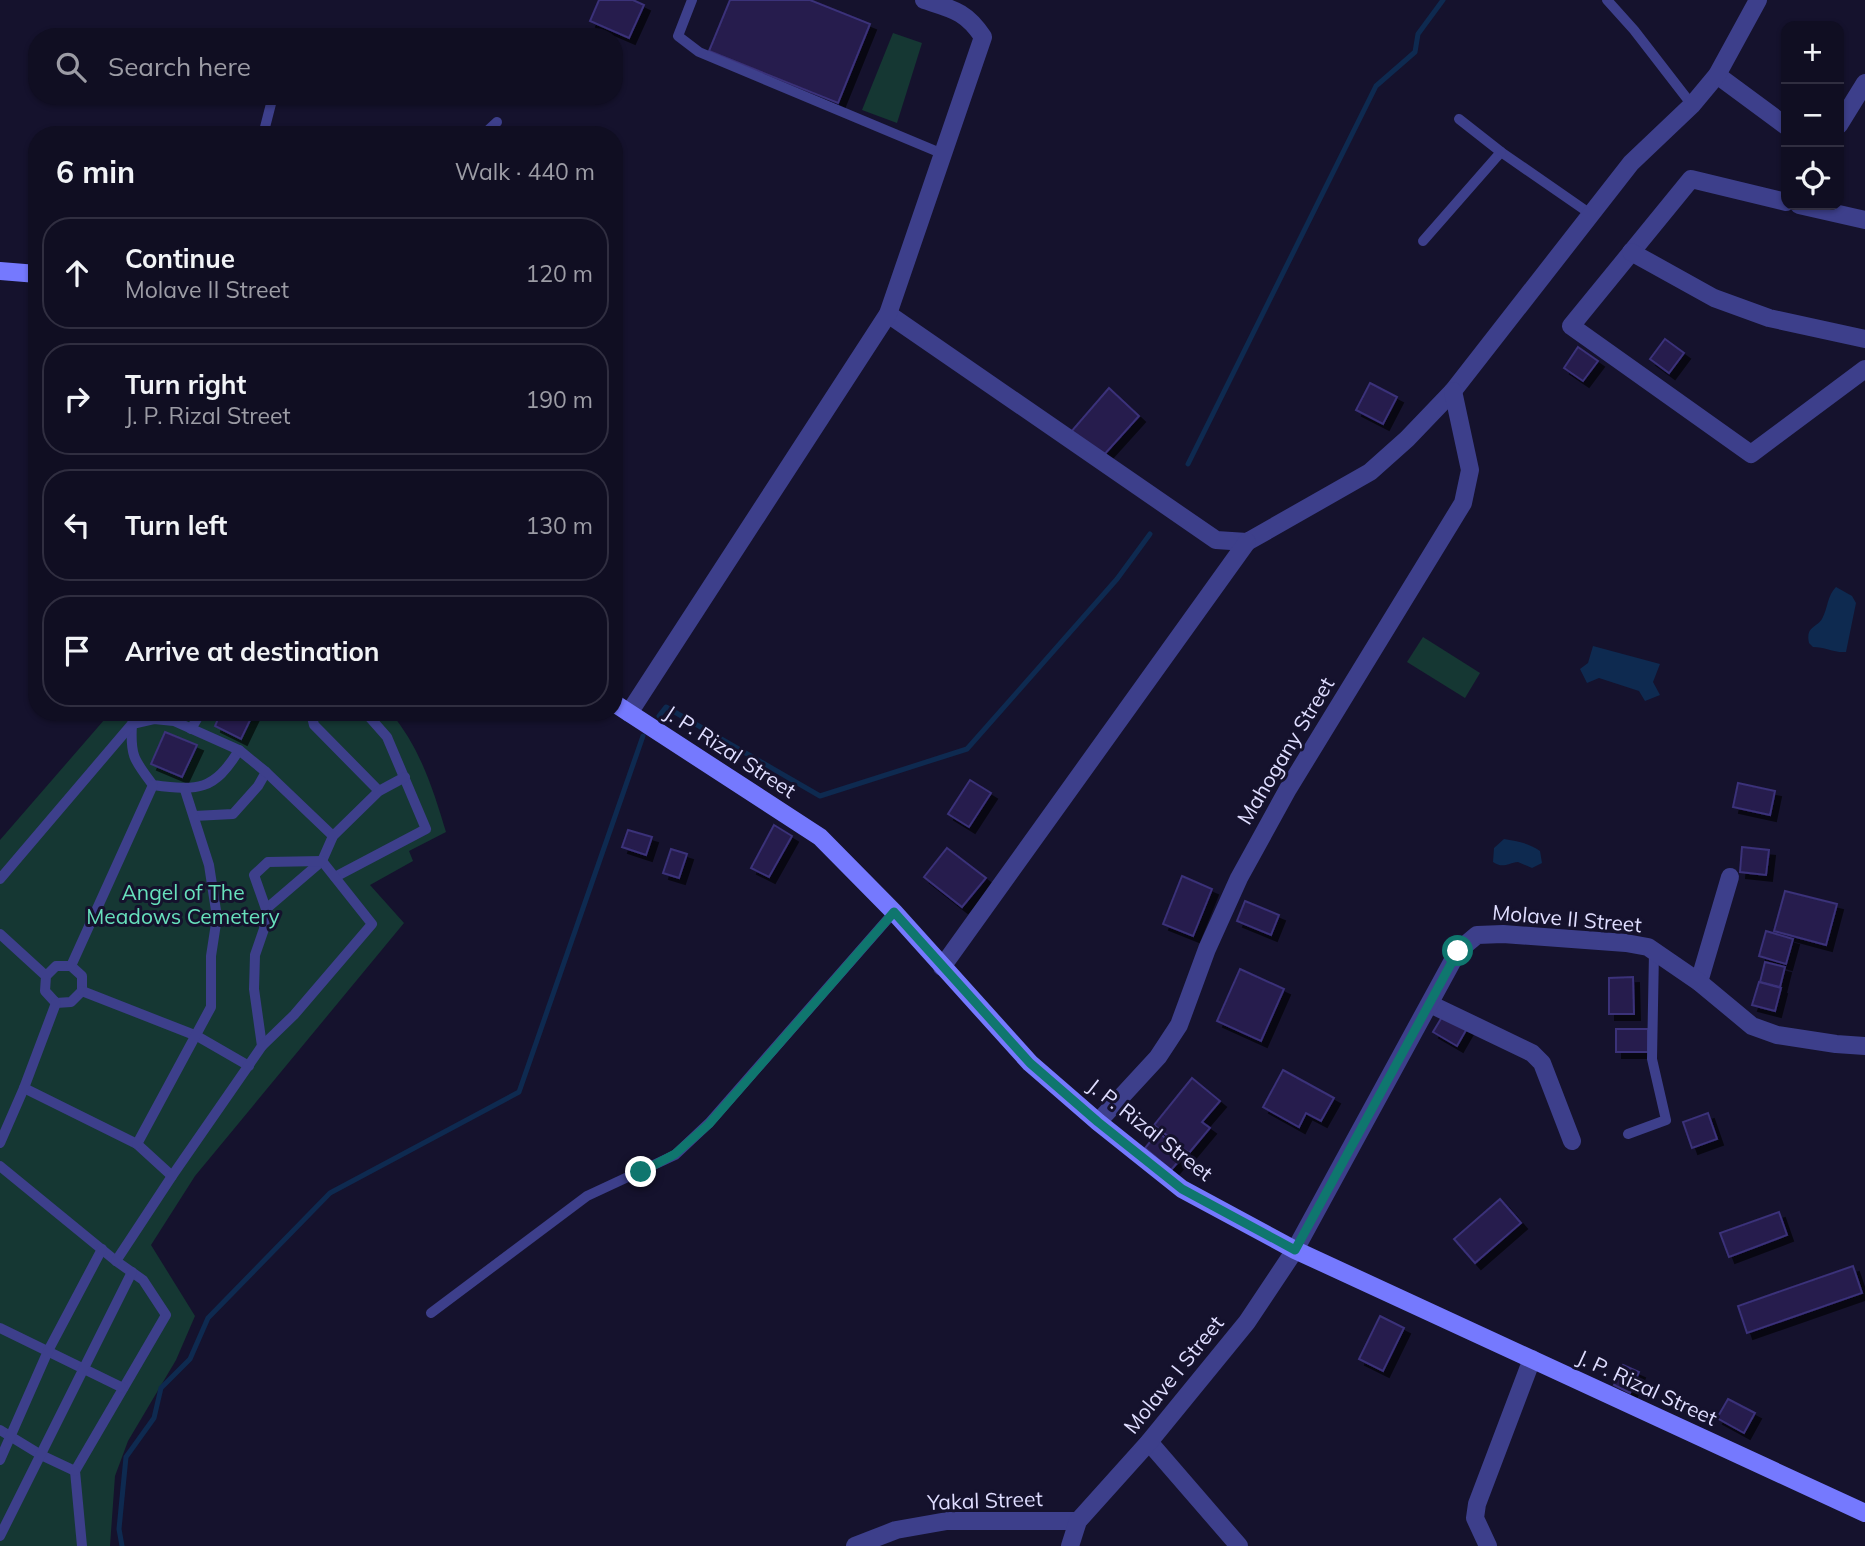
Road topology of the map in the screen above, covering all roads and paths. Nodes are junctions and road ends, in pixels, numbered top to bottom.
1 (692, 0) edge
2 (924, 0) edge
3 (1608, 0) edge
4 (1758, 0) edge
5 (1717, 75) junction
6 (1865, 83) edge
7 (271, 105) edge
8 (1692, 105) junction
9 (1844, 117) edge
10 (1459, 119) dead end
11 (498, 122) dead end
12 (1781, 122) edge
13 (265, 126) edge
14 (493, 126) edge
15 (1501, 152) junction
16 (943, 154) junction
17 (1781, 201) edge
18 (1821, 210) edge
19 (1592, 215) junction
20 (1865, 220) edge
21 (1423, 241) dead end
22 (1631, 251) junction
23 (0, 271) edge
24 (28, 273) edge
25 (888, 314) junction
26 (1865, 338) edge
27 (1865, 369) edge
28 (1453, 391) junction
29 (1247, 542) junction
30 (623, 709) edge
31 (629, 713) junction
32 (145, 721) edge
33 (174, 721) edge
34 (196, 721) edge
35 (313, 721) edge
36 (373, 721) edge
37 (132, 724) junction
38 (191, 729) junction
39 (239, 750) junction
40 (266, 772) junction
41 (405, 777) junction
42 (153, 785) junction
43 (185, 790) junction
44 (379, 791) junction
45 (194, 816) junction
46 (333, 836) junction
47 (322, 861) junction
48 (335, 877) junction
49 (1730, 877) dead end
50 (0, 879) edge
51 (266, 909) junction
52 (894, 912) junction
53 (0, 934) edge
54 (1654, 952) junction
55 (71, 966) junction
56 (942, 967) junction
57 (46, 976) junction
58 (1699, 982) junction
59 (82, 991) junction
60 (56, 1003) junction
61 (1430, 1004) junction
62 (197, 1036) junction
63 (262, 1046) junction
64 (1865, 1046) edge
65 (249, 1066) junction
66 (24, 1088) junction
67 (4, 1121) edge
68 (1098, 1122) junction
69 (1628, 1134) dead end
70 (1572, 1141) dead end
71 (0, 1143) edge
72 (137, 1144) junction
73 (0, 1166) edge
74 (172, 1176) junction
75 (102, 1249) junction
76 (1295, 1250) junction
77 (116, 1261) junction
78 (132, 1272) junction
79 (431, 1313) dead end
80 (0, 1328) edge
81 (48, 1351) junction
82 (1532, 1359) junction
83 (83, 1367) junction
84 (123, 1388) junction
85 (0, 1430) edge
86 (11, 1437) junction
87 (1149, 1442) junction
88 (41, 1455) junction
89 (0, 1460) edge
90 (75, 1471) junction
91 (1865, 1513) edge
92 (1078, 1521) junction
93 (0, 1536) edge
94 (82, 1546) edge
95 (855, 1546) edge
96 (1070, 1546) edge
97 (1239, 1546) edge
98 (1488, 1546) edge

1 - 16 lane
2 - 16 street
3 - 8 lane
4 - 5 street
5 - 8 street
5 - 12 street
6 - 9 street
7 - 13 lane
8 - 19 street
10 - 15 lane
11 - 14 lane
15 - 19 lane
15 - 21 lane
16 - 25 street
17 - 22 street
18 - 20 street
19 - 28 street
22 - 26 street
22 - 27 street
23 - 24 main road
25 - 29 street
25 - 31 street
28 - 29 street
28 - 68 street, Mahogany Street
29 - 56 street
30 - 31 main road, J. P. Rizal Street
31 - 52 main road, J. P. Rizal Street
32 - 37 lane
33 - 38 lane
34 - 38 lane
35 - 44 lane
36 - 41 lane
37 - 42 lane
37 - 50 lane
38 - 39 lane
39 - 40 lane
39 - 43 lane
40 - 45 lane
40 - 46 lane
41 - 44 lane
41 - 48 lane
42 - 43 lane
42 - 55 lane
43 - 45 lane
44 - 46 lane
45 - 62 lane
46 - 47 lane
47 - 48 lane
47 - 51 lane
47 - 51 lane
48 - 63 lane
49 - 58 street
51 - 63 lane
52 - 56 main road, J. P. Rizal Street
52 - 79 lane
53 - 57 lane
54 - 58 street, Molave II Street
54 - 61 street, Molave II Street
54 - 69 lane
55 - 57 lane
55 - 59 lane
56 - 68 main road, J. P. Rizal Street
57 - 60 lane
58 - 64 street, Molave II Street
59 - 60 lane
59 - 62 lane
60 - 66 lane
61 - 70 street
61 - 76 street, Molave II Street
62 - 65 lane
62 - 72 lane
63 - 65 lane
65 - 74 lane
66 - 67 lane
66 - 72 lane
67 - 71 lane
68 - 76 main road, J. P. Rizal Street
72 - 74 lane
73 - 75 lane
74 - 77 lane
75 - 77 lane
75 - 81 lane
76 - 82 main road, J. P. Rizal Street
76 - 87 street, Molave I Street
77 - 78 lane
78 - 83 lane
78 - 84 lane
80 - 81 lane
81 - 83 lane
81 - 86 lane
82 - 91 main road, J. P. Rizal Street
82 - 98 street
83 - 84 lane
83 - 88 lane
84 - 90 lane
85 - 86 lane
86 - 88 lane
86 - 89 lane
87 - 92 street, Molave I Street
87 - 97 street
88 - 90 lane
88 - 93 lane
90 - 94 lane
92 - 95 street, Yakal Street
92 - 96 street

